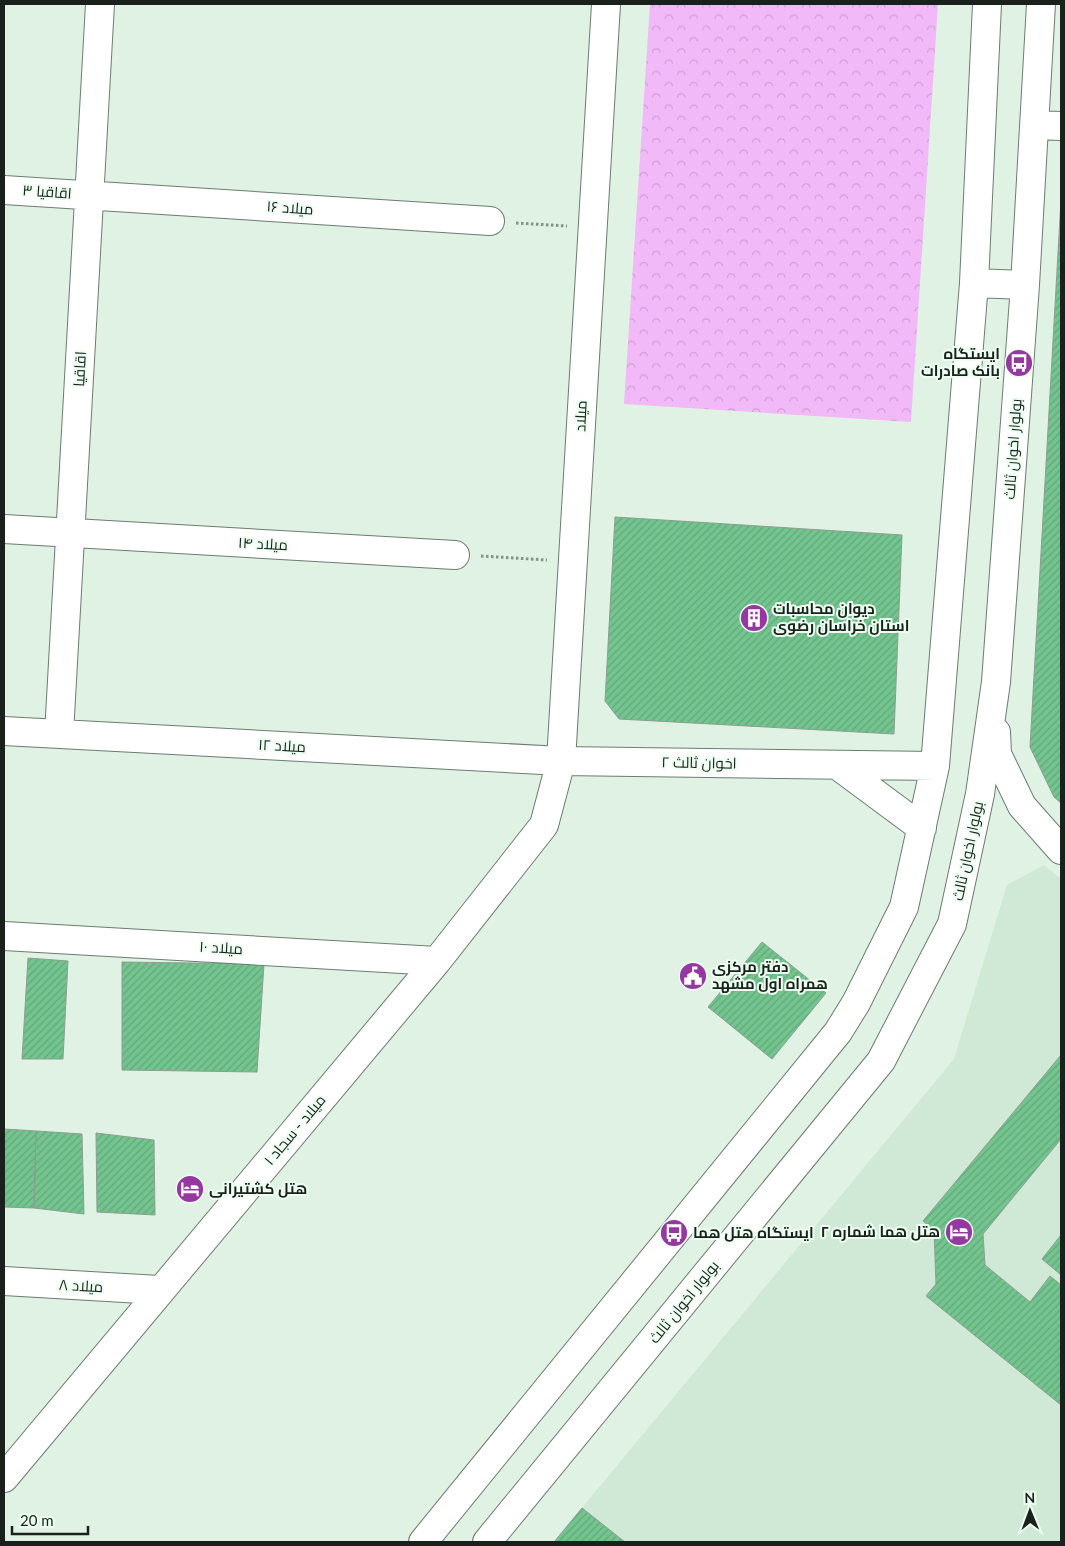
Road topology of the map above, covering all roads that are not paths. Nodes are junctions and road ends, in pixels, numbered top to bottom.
1 (100, 4) edge
2 (606, 4) edge
3 (987, 4) edge
4 (1041, 4) edge
5 (1048, 126) edge
6 (4, 190) edge
7 (90, 195) junction
8 (490, 221) road end
9 (974, 283) junction
10 (1025, 285) junction
11 (4, 529) edge
12 (71, 533) junction
13 (455, 555) road end
14 (996, 682) junction
15 (4, 731) edge
16 (59, 734) junction
17 (561, 761) junction
18 (837, 764) junction
19 (934, 766) junction
20 (544, 825) joint
21 (922, 828) junction
22 (1061, 850) edge
23 (4, 936) edge
24 (437, 961) junction
25 (4, 1281) edge
26 (159, 1290) junction
27 (4, 1478) edge
28 (423, 1542) edge
29 (487, 1542) edge

1 - 7 street, اقاقیا
2 - 17 street, میلاد
3 - 9 street
4 - 5 street, بولوار اخوان ثالث
5 - 10 street, بولوار اخوان ثالث
6 - 7 street, اقاقیا ۳
7 - 8 street, میلاد ۱۶
7 - 12 street, اقاقیا
9 - 10 street
9 - 19 street
10 - 14 street, بولوار اخوان ثالث
11 - 12 street, میلاد ۱۴
12 - 13 street, میلاد ۱۴
12 - 16 street, اقاقیا
14 - 22 street
14 - 29 street, بولوار اخوان ثالث
15 - 16 street, میلاد ۱۲
16 - 17 street, میلاد ۱۲
17 - 18 street, اخوان ثالث ۲
17 - 20 street, میلاد
18 - 19 street, اخوان ثالث ۲
18 - 21 street
19 - 21 street
20 - 24 street, میلاد - سجاد ۱
21 - 28 street
23 - 24 street, میلاد ۱۰
24 - 26 street, میلاد - سجاد ۱
25 - 26 street, میلاد ۸
26 - 27 street, میلاد - سجاد ۱

